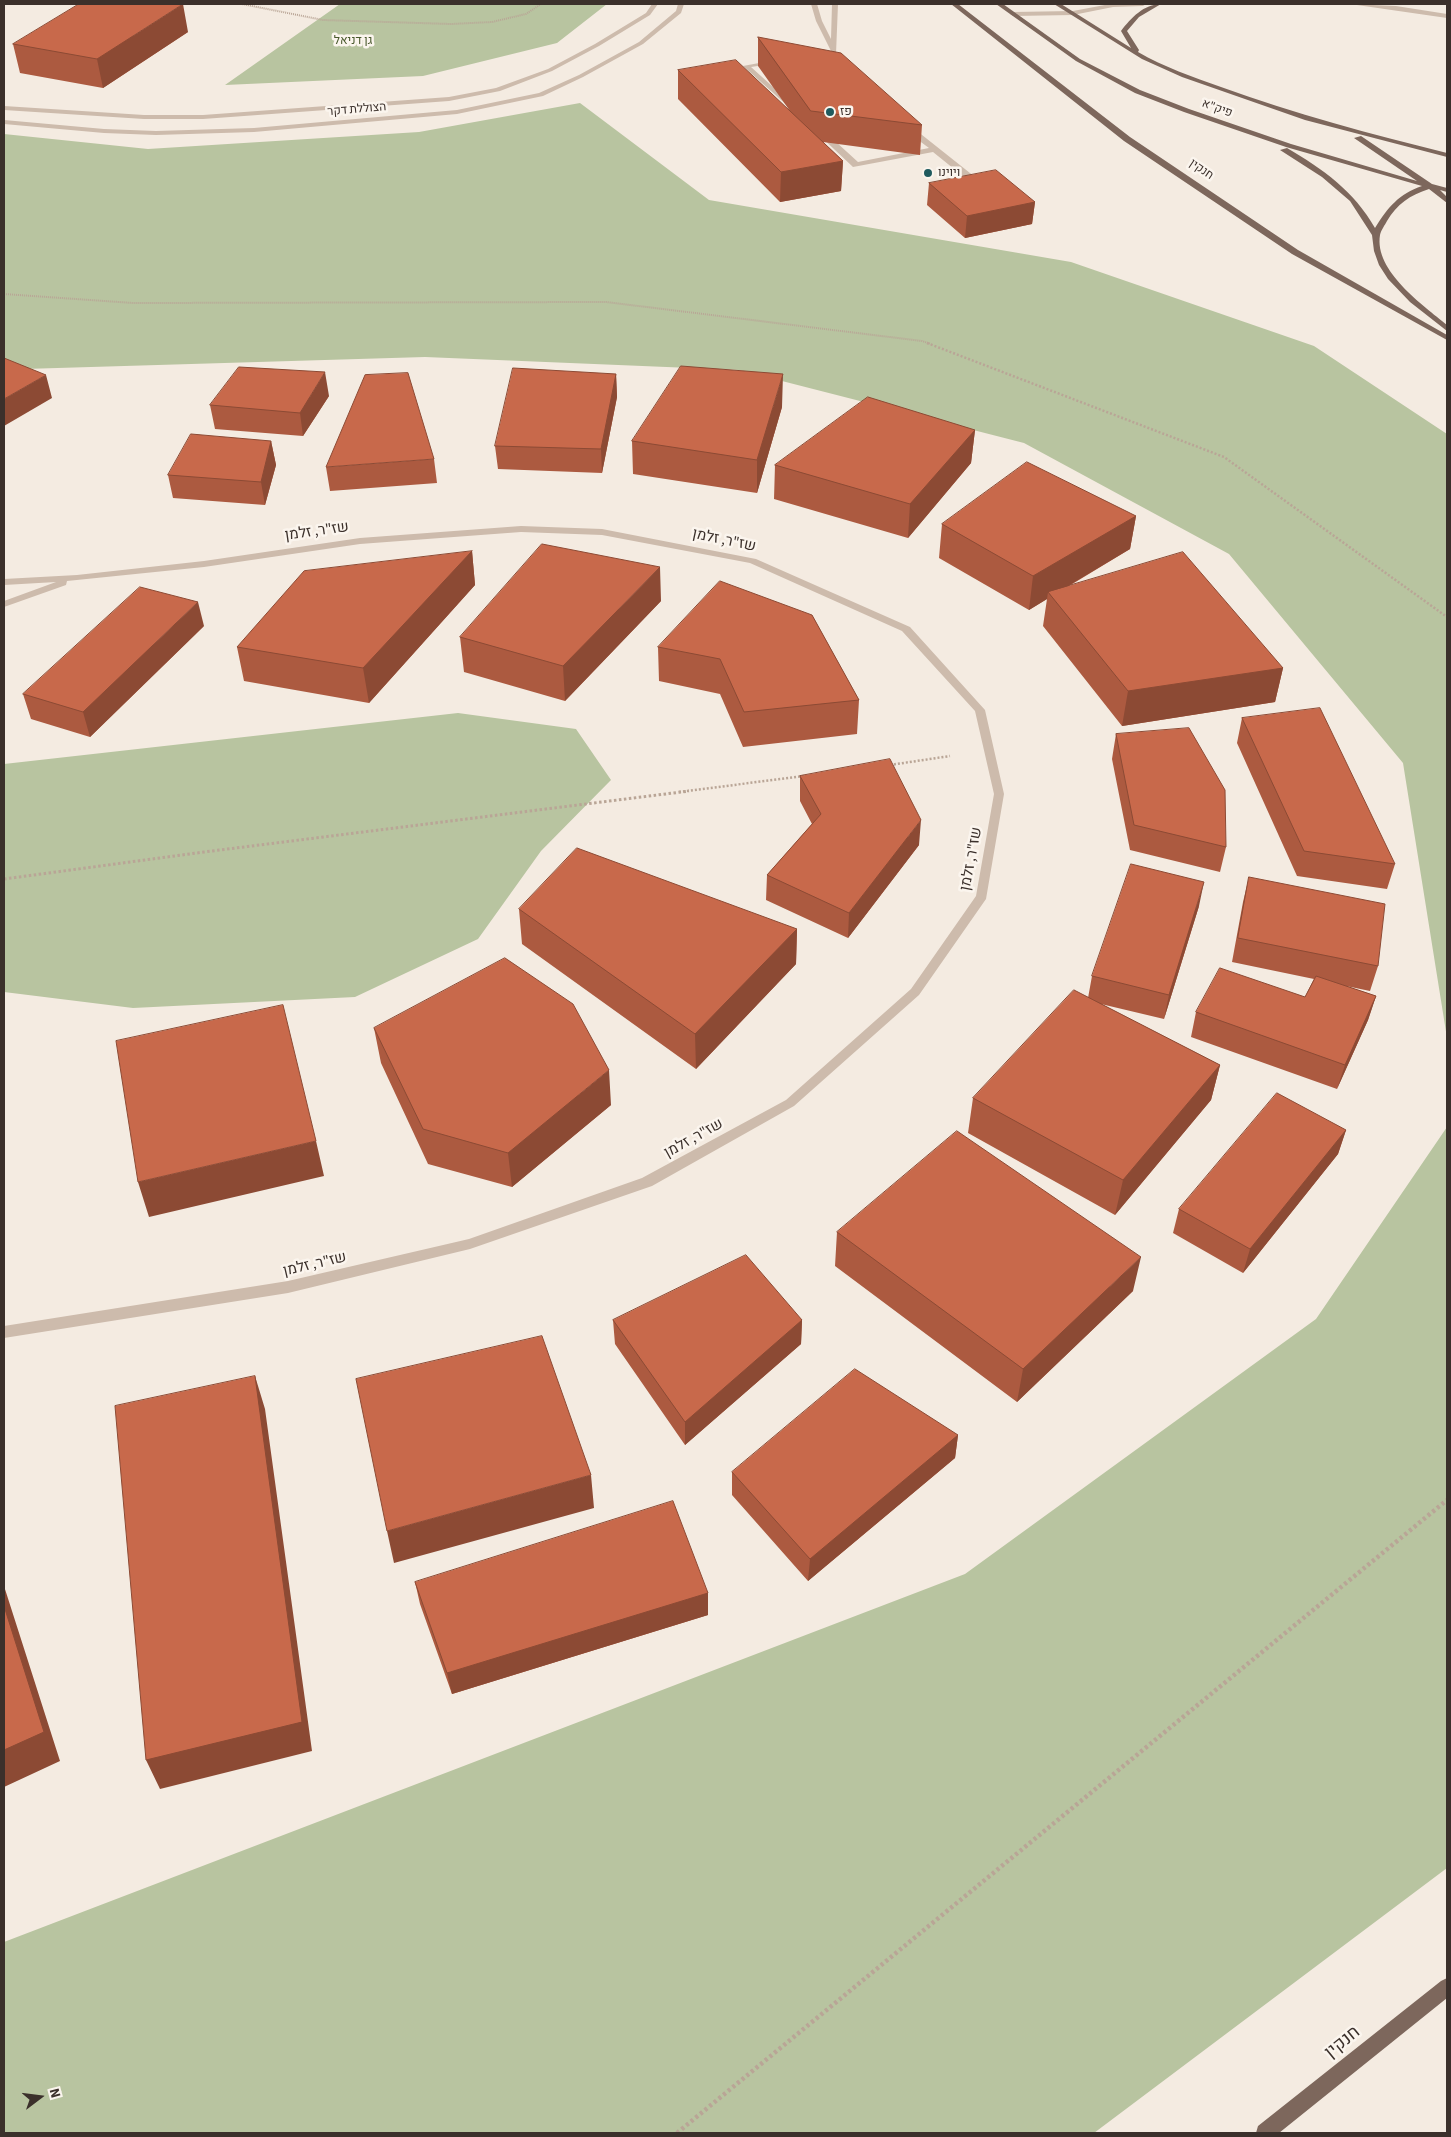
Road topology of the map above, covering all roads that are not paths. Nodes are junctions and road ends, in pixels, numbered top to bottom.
1 (655, 4) edge
2 (681, 4) edge
3 (814, 4) edge
4 (835, 4) edge
5 (954, 4) edge
6 (999, 4) edge
7 (1057, 4) edge
8 (1143, 4) edge
9 (1158, 4) edge
10 (1353, 4) edge
11 (1041, 6) dead end
12 (1073, 13) junction
13 (1013, 14) junction
14 (1447, 16) edge
15 (834, 53) junction
16 (815, 56) edge
17 (1145, 58) junction
18 (785, 60) edge
19 (840, 60) edge
20 (4, 108) edge
21 (797, 112) edge
22 (4, 122) edge
23 (812, 125) edge
24 (904, 125) edge
25 (1348, 131) junction
26 (1264, 138) junction
27 (935, 150) junction
28 (1447, 156) edge
29 (972, 180) edge
30 (1447, 184) edge
31 (1430, 186) junction
32 (1447, 190) edge
33 (1447, 201) edge
34 (1376, 236) junction
35 (1447, 329) edge
36 (1447, 338) edge
37 (78, 578) junction
38 (4, 582) edge
39 (4, 604) edge
40 (4, 1332) edge
41 (1447, 1987) edge
42 (1265, 2133) edge

1 - 20 street, הצוללת דקר
2 - 22 street, הצוללת דקר
3 - 15 street
4 - 15 street
5 - 36 main road, חנקין
6 - 13 main road, פיק"א
7 - 12 main road, פיק"א
8 - 12 street
9 - 17 main road
10 - 14 street
11 - 13 street
12 - 13 street
12 - 17 main road, פיק"א
13 - 26 main road, פיק"א
15 - 16 street
15 - 19 street
17 - 25 main road, פיק"א
18 - 21 street
23 - 27 street
24 - 27 street
25 - 28 main road, פיק"א
25 - 31 main road
26 - 31 main road, פיק"א
26 - 34 main road
27 - 29 street
30 - 31 main road
31 - 32 main road, פיק"א
31 - 33 main road
31 - 34 main road
34 - 35 main road
37 - 38 street, שז"ר, זלמן
37 - 39 street, שז"ר, זלמן
37 - 40 street, שז"ר, זלמן
41 - 42 main road, חנקין

